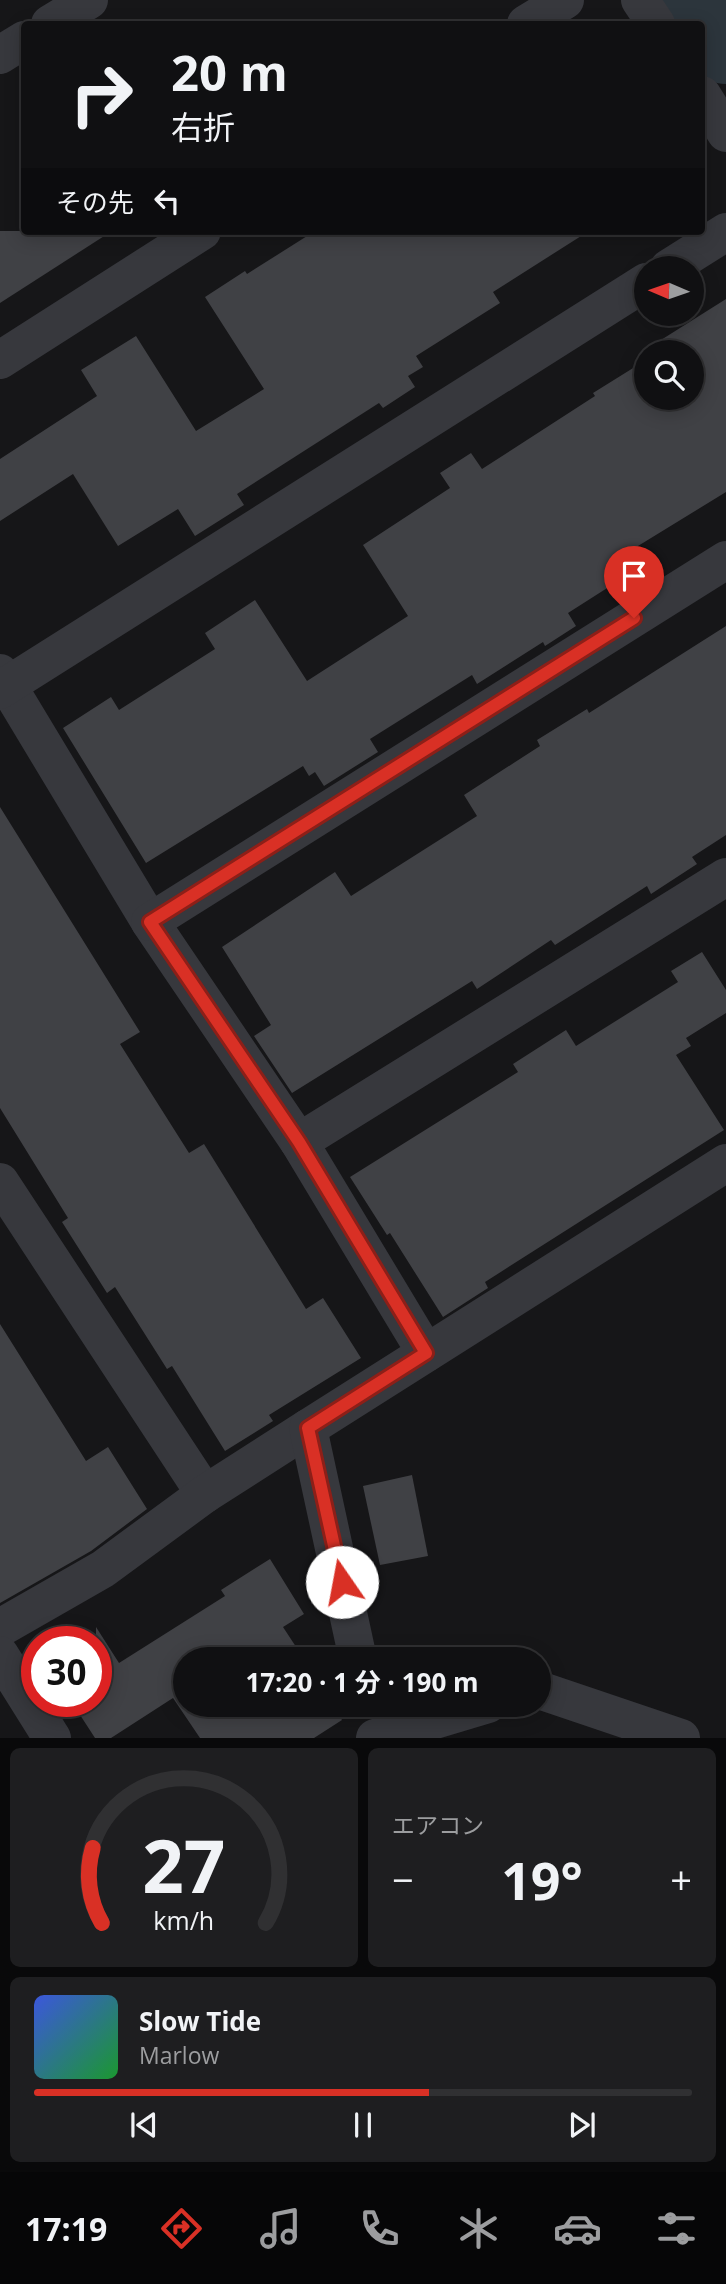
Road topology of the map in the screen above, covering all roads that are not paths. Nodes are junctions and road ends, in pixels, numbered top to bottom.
1 (89, 0) edge
2 (565, 0) edge
3 (640, 0) edge
4 (55, 21) edge
5 (531, 21) edge
6 (654, 21) edge
7 (21, 42) edge
8 (0, 55) edge
9 (705, 100) edge
10 (726, 133) edge
11 (726, 232) edge
12 (196, 235) edge
13 (688, 256) edge
14 (634, 289) edge
15 (0, 360) edge
16 (726, 559) edge
17 (3, 682) edge
18 (726, 877) edge
19 (150, 922) junction
20 (299, 1142) junction
21 (726, 1163) edge
22 (0, 1182) edge
23 (426, 1353) junction
24 (308, 1428) junction
25 (205, 1494) junction
26 (0, 1628) edge
27 (355, 1647) edge
28 (0, 1655) edge
29 (551, 1694) edge
30 (371, 1717) edge
31 (445, 1717) edge
32 (52, 1738) edge
33 (375, 1738) edge
34 (681, 1738) edge

1 - 4 street
2 - 5 street
3 - 6 street
7 - 8 street
9 - 10 street
11 - 13 street
12 - 15 street
14 - 17 street
16 - 19 street
17 - 19 street
18 - 20 street
19 - 20 street
20 - 23 street
21 - 23 street
22 - 25 street
23 - 24 street
24 - 25 street
24 - 27 street
25 - 26 street
28 - 32 street
29 - 34 street
30 - 33 street
31 - 33 street

